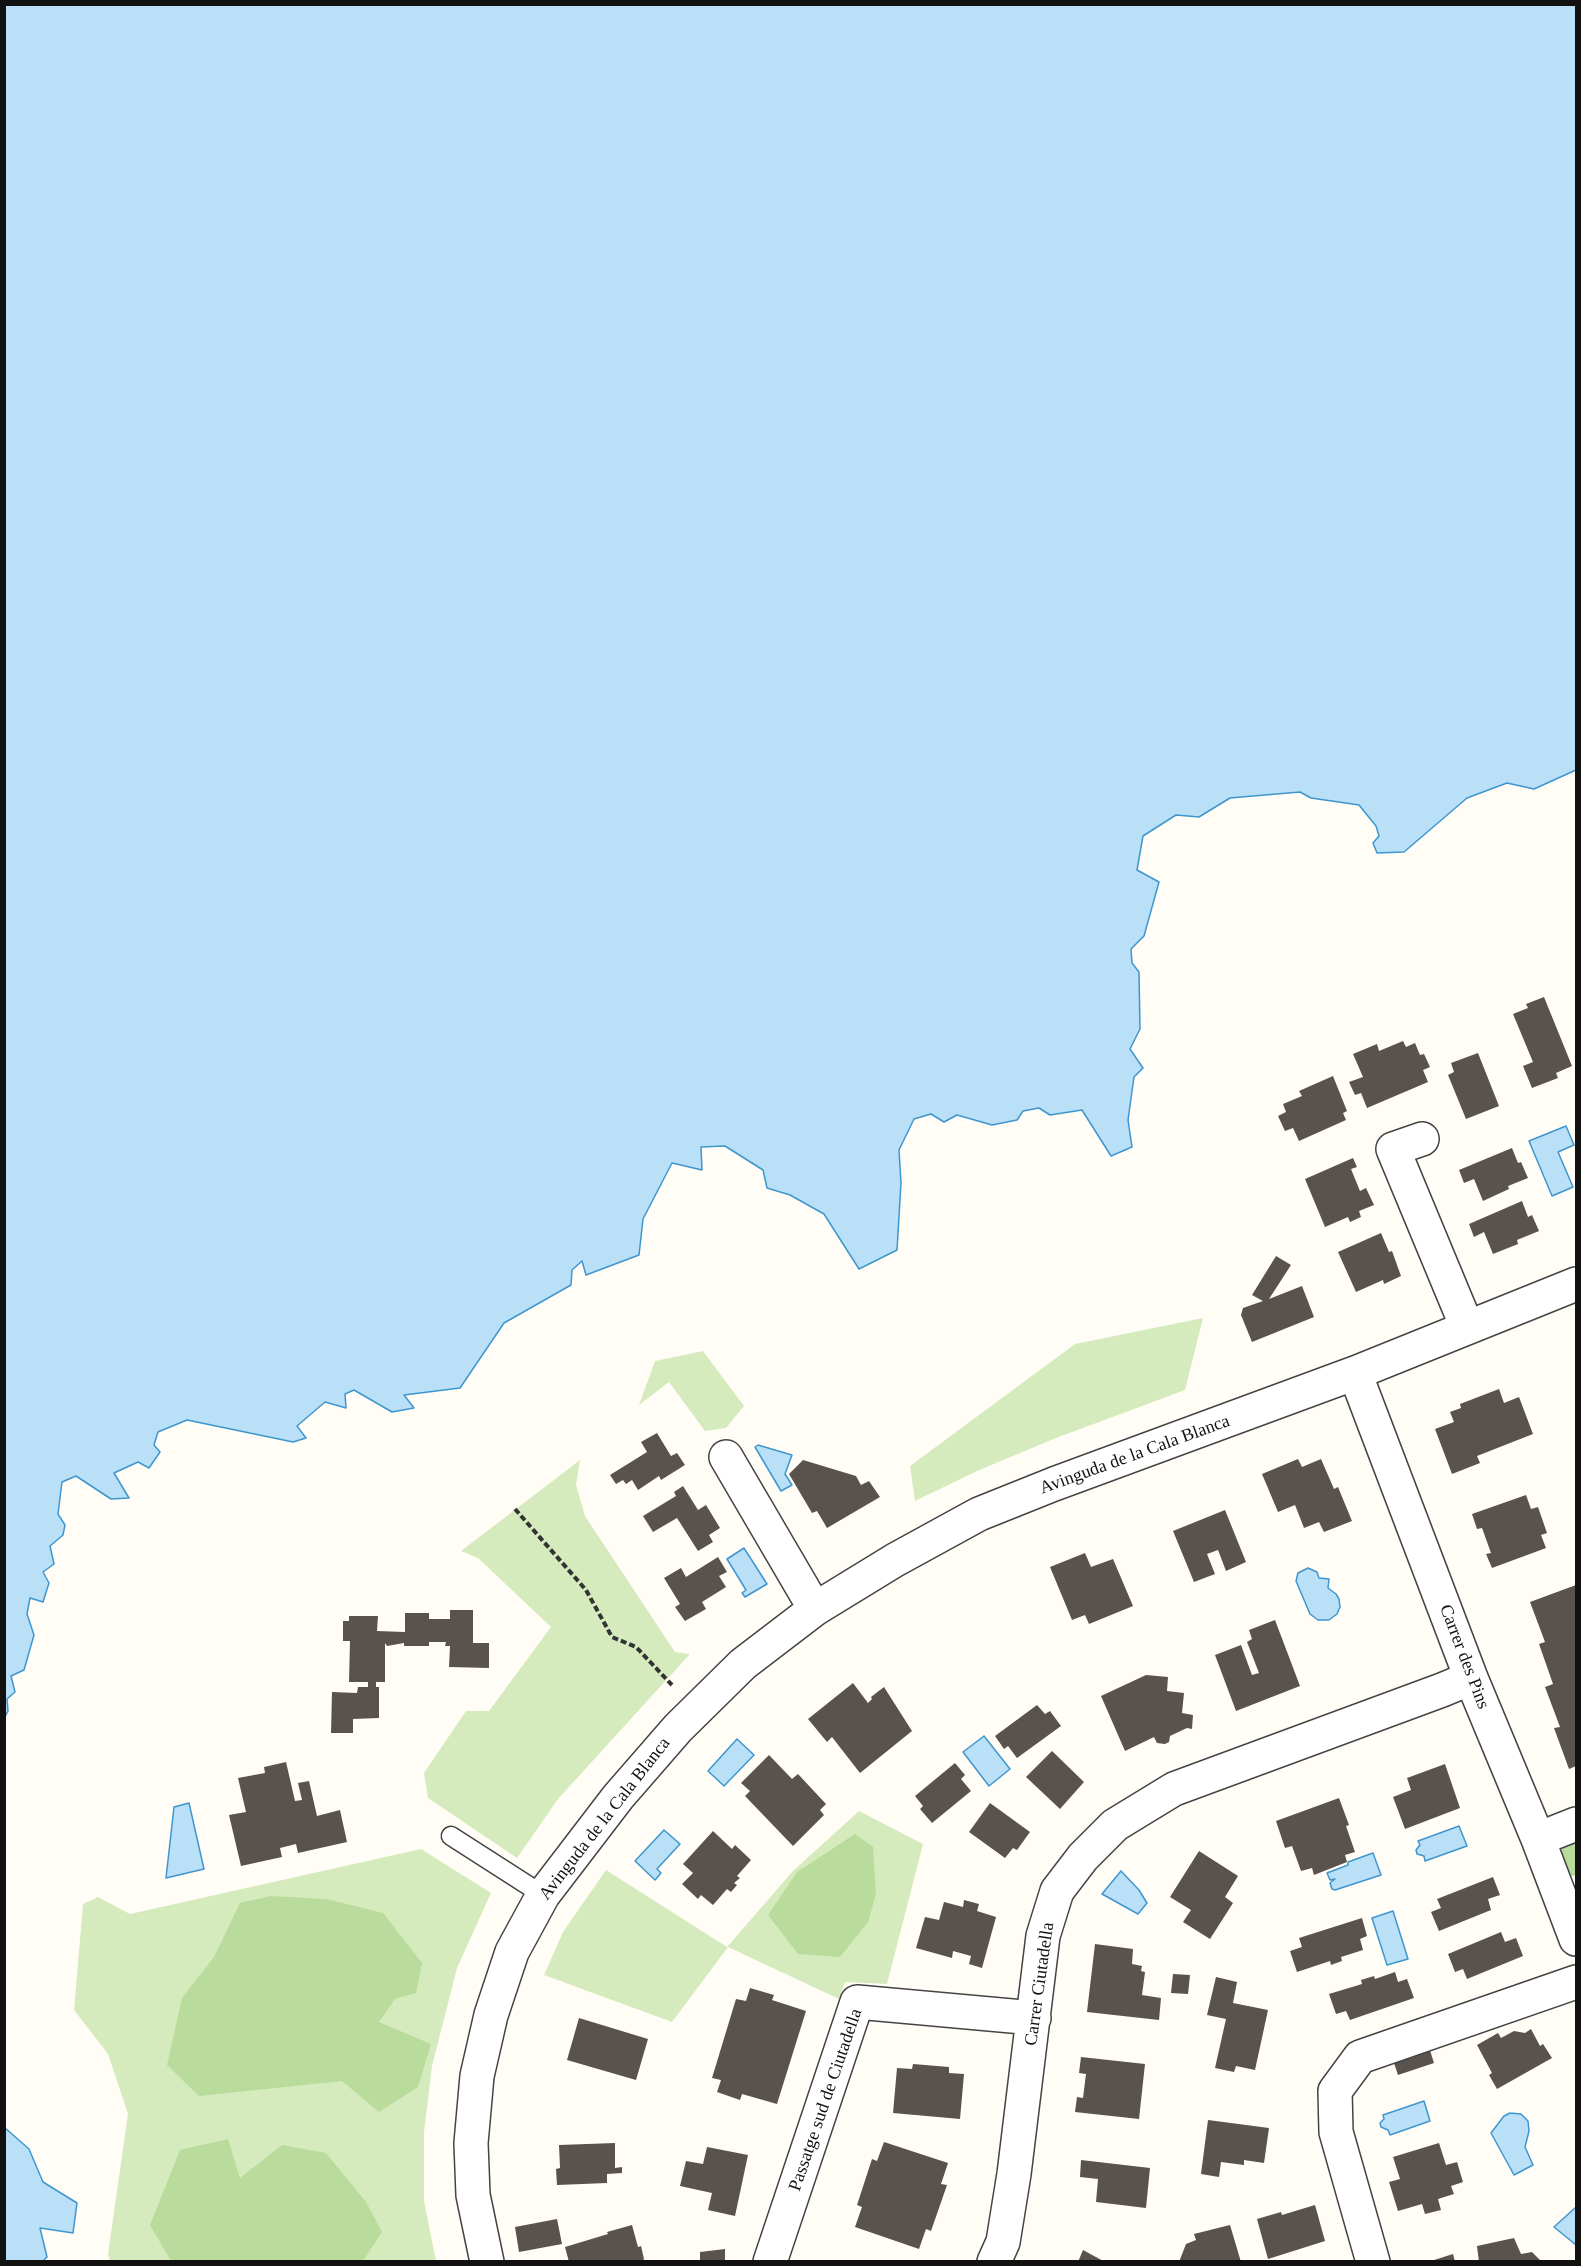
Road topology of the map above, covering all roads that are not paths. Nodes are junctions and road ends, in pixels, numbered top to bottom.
1 (1422, 1139) dead end
2 (1576, 1284) edge
3 (1467, 1327) junction
4 (1355, 1373) junction
5 (726, 1457) dead end
6 (815, 1609) junction
7 (1471, 1678) junction
8 (1576, 1824) edge
9 (451, 1836) dead end
10 (1538, 1839) junction
11 (543, 1895) junction
12 (1576, 1939) edge
13 (1576, 1982) edge
14 (1034, 2018) junction
15 (487, 2262) edge
16 (770, 2262) edge
17 (994, 2262) edge
18 (1373, 2262) edge

1 - 3 street
2 - 3 street, Avinguda de la Cala Blanca
3 - 4 street, Avinguda de la Cala Blanca
4 - 6 street, Avinguda de la Cala Blanca
4 - 7 street, Carrer des Pins
5 - 6 street
6 - 11 street, Avinguda de la Cala Blanca
7 - 10 street, Carrer des Pins
7 - 14 street, Carrer Ciutadella
8 - 10 street
9 - 11 lane
10 - 12 street, Carrer des Pins
11 - 15 street, Avinguda de la Cala Blanca
13 - 18 street
14 - 16 street, Passatge sud de Ciutadella
14 - 17 street, Carrer Ciutadella

